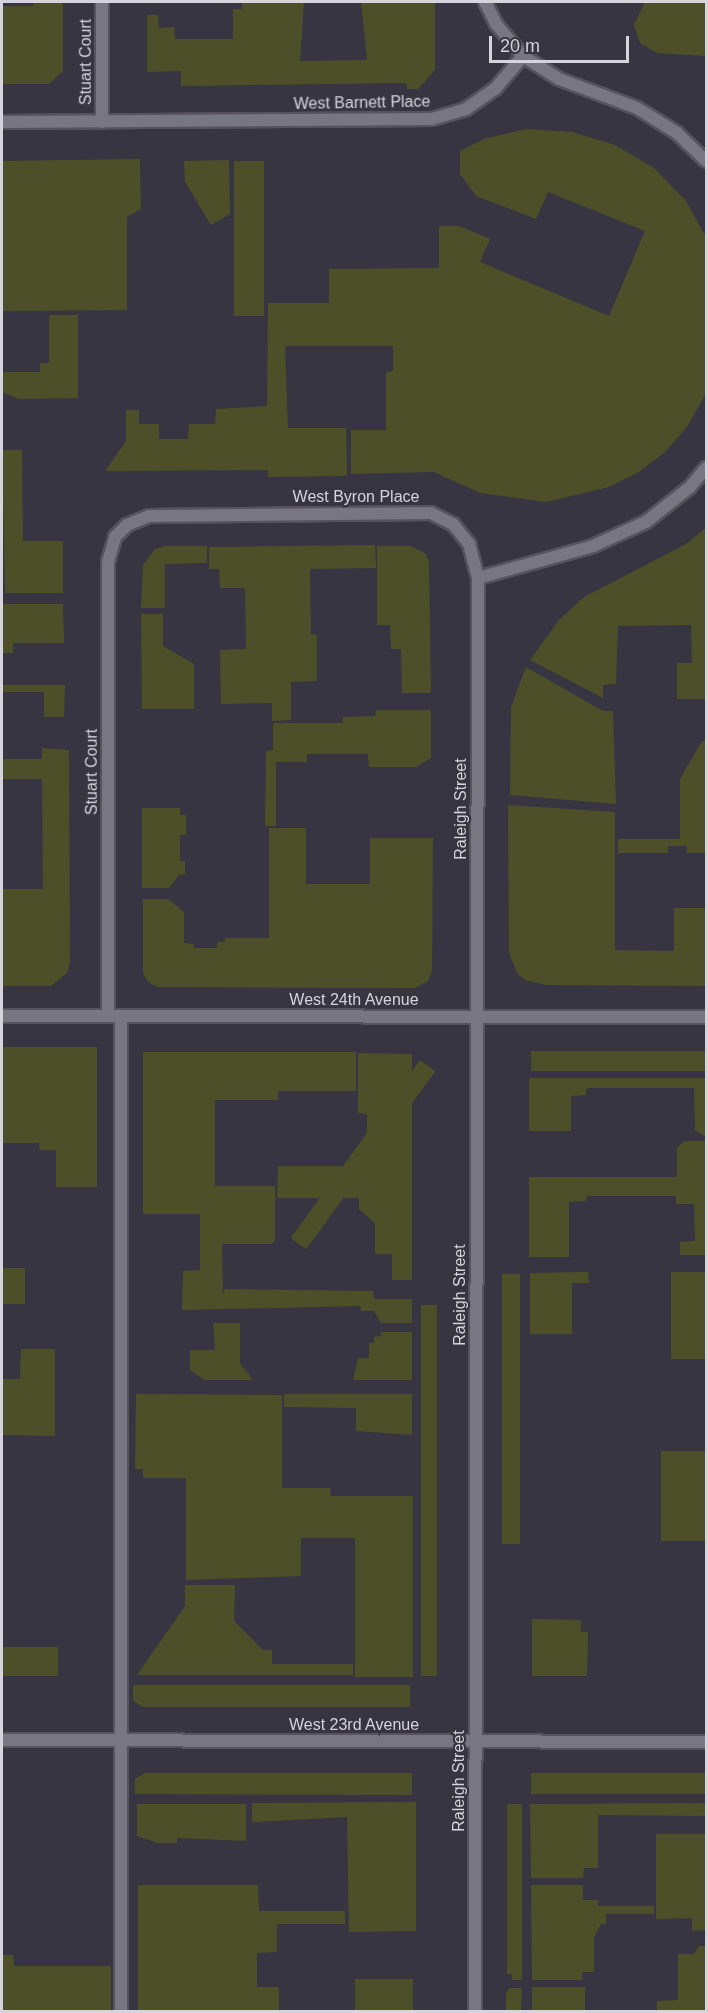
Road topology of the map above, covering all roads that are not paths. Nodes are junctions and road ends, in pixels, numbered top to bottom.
1 (102, 2) edge
2 (485, 2) edge
3 (523, 56) junction
4 (2, 122) edge
5 (102, 122) junction
6 (706, 161) edge
7 (706, 468) edge
8 (121, 531) joint
9 (478, 578) junction
10 (2, 1016) edge
11 (115, 1016) junction
12 (477, 1017) junction
13 (706, 1017) edge
14 (2, 1740) edge
15 (121, 1741) junction
16 (476, 1742) junction
17 (706, 1742) edge
18 (121, 2012) edge
19 (475, 2012) edge

1 - 5 street, Stuart Court
2 - 3 street
3 - 5 street, West Barnett Place
3 - 6 street
4 - 5 street, West Barnett Place
7 - 9 street
8 - 9 street, West Byron Place
8 - 11 street, Stuart Court
9 - 12 street, Raleigh Street
10 - 11 street, West 24th Avenue
11 - 12 street, West 24th Avenue
11 - 15 street, Stuart Court
12 - 13 street, West 24th Avenue
12 - 16 street, Raleigh Street
14 - 15 street, West 23rd Avenue
15 - 16 street, West 23rd Avenue
15 - 18 street, Stuart Court
16 - 17 street, West 23rd Avenue
16 - 19 street, Raleigh Street

